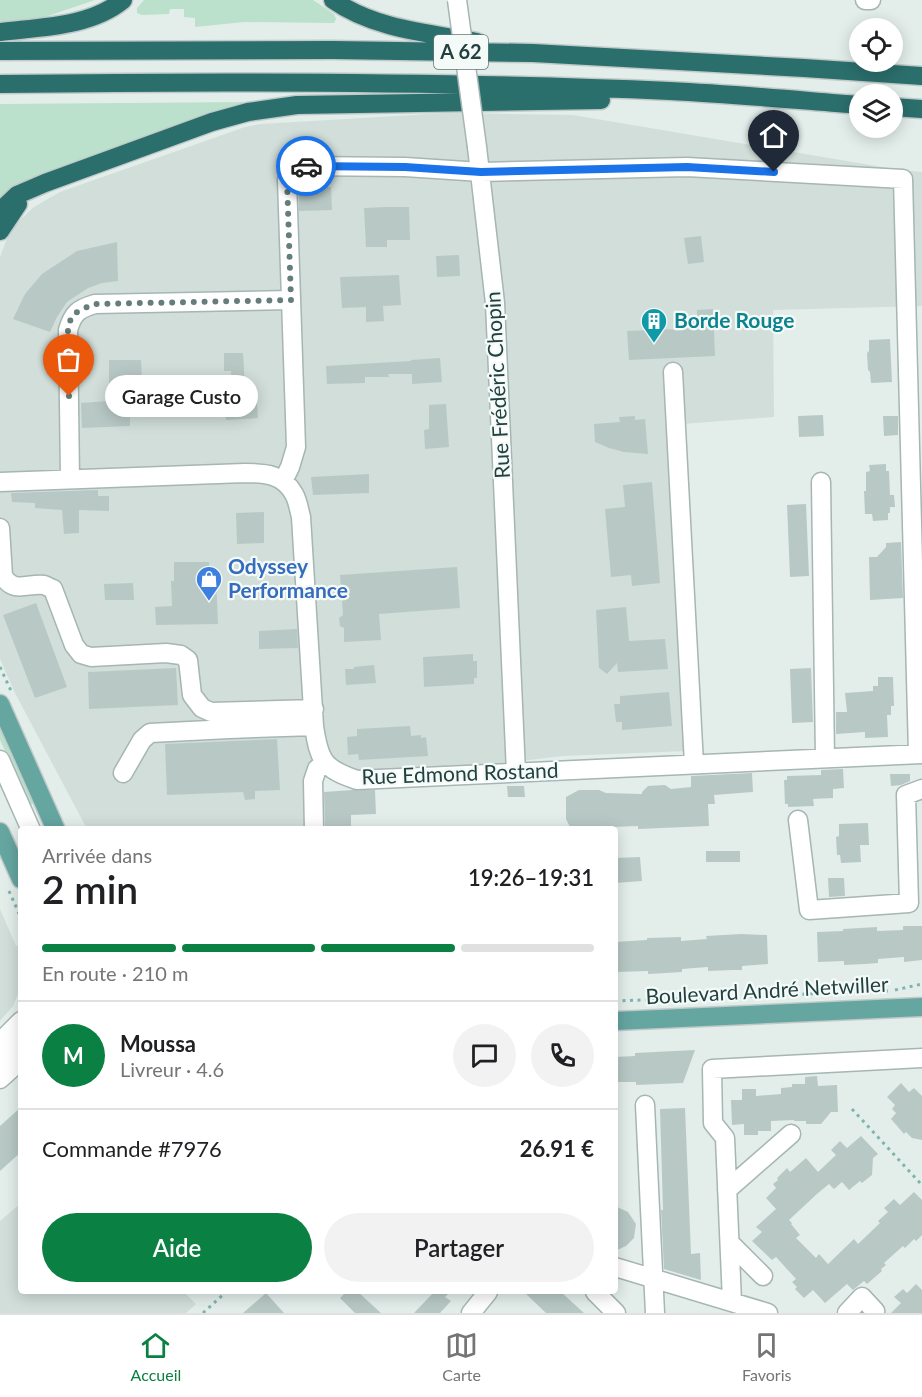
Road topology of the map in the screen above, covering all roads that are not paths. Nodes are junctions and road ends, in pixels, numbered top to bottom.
1 (123, 0) edge
2 (333, 0) edge
3 (457, 0) edge
4 (865, 0) edge
5 (871, 0) edge
6 (0, 32) edge
7 (0, 51) edge
8 (532, 53) junction
9 (922, 76) edge
10 (0, 84) edge
11 (765, 98) junction
12 (849, 104) edge
13 (903, 108) edge
14 (922, 109) edge
15 (481, 172) junction
16 (32, 190) junction
17 (0, 211) edge
18 (0, 231) edge
19 (291, 300) junction
20 (673, 372) dead end
21 (70, 479) junction
22 (283, 481) junction
23 (0, 482) edge
24 (821, 482) dead end
25 (0, 528) edge
26 (0, 704) edge
27 (314, 718) junction
28 (920, 754) edge
29 (825, 758) junction
30 (0, 760) edge
31 (325, 763) junction
32 (693, 764) junction
33 (123, 773) dead end
34 (516, 773) junction
35 (922, 789) edge
36 (798, 820) dead end
37 (29, 826) edge
38 (54, 826) edge
39 (314, 826) edge
40 (0, 832) edge
41 (15, 884) edge
42 (922, 1007) edge
43 (618, 1021) edge
44 (18, 1025) edge
45 (0, 1042) edge
46 (18, 1043) edge
47 (922, 1058) edge
48 (0, 1060) edge
49 (18, 1063) edge
50 (0, 1079) edge
51 (645, 1105) dead end
52 (791, 1134) dead end
53 (727, 1190) junction
54 (730, 1244) junction
55 (618, 1268) edge
56 (763, 1276) dead end
57 (653, 1278) junction
58 (486, 1294) edge
59 (597, 1294) edge
60 (732, 1302) junction
61 (471, 1313) edge
62 (616, 1313) edge
63 (655, 1313) edge
64 (768, 1313) edge
65 (847, 1313) edge
66 (874, 1313) edge

1 - 6 highway
2 - 8 highway
3 - 15 street, Rue Frédéric Chopin, bridge
4 - 5 street
7 - 8 highway, A 62
8 - 9 highway, A 62
10 - 11 highway, A 62
11 - 12 highway, A 62
11 - 16 highway
13 - 14 highway
15 - 19 street
15 - 28 street
15 - 34 street, Rue Frédéric Chopin
16 - 17 highway
16 - 18 highway
19 - 21 street
19 - 22 street
20 - 32 street
21 - 22 street
21 - 23 street
22 - 27 street
24 - 29 street
25 - 27 street
26 - 38 main road
27 - 31 street
27 - 33 street
28 - 29 street, Rue Edmond Rostand
29 - 32 street, Rue Edmond Rostand
30 - 37 street
31 - 34 street, Rue Edmond Rostand
31 - 39 street
32 - 34 street, Rue Edmond Rostand
35 - 36 street
40 - 41 main road
42 - 43 main road, Boulevard André Netwiller
44 - 45 street
46 - 48 street
47 - 53 street
49 - 50 street
51 - 57 street
52 - 53 street
53 - 54 street
54 - 56 street
54 - 60 street
55 - 57 street
57 - 60 street
57 - 63 street
58 - 61 street
59 - 62 street
60 - 64 street
65 - 66 street

